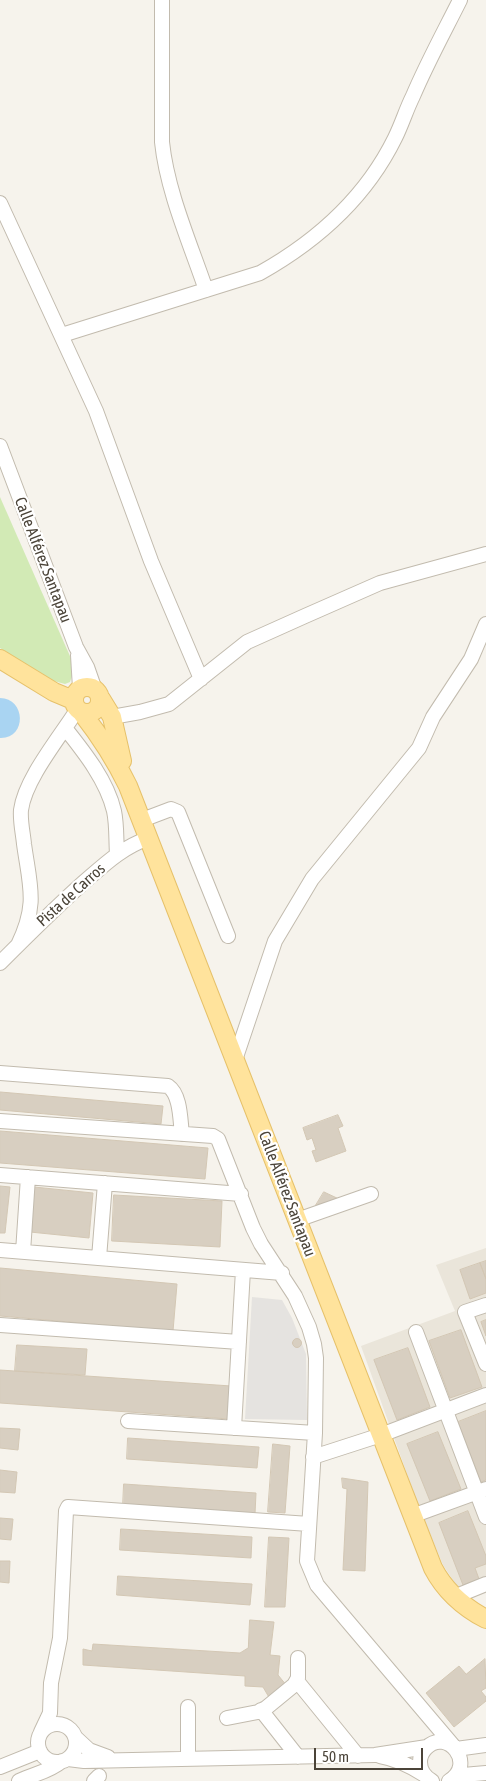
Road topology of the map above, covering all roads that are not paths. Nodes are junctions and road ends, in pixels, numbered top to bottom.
1 (162, 0) edge
2 (460, 0) edge
3 (0, 203) edge
4 (206, 290) junction
5 (62, 335) junction
6 (0, 446) edge
7 (486, 554) edge
8 (486, 624) edge
9 (0, 660) edge
10 (201, 679) junction
11 (85, 700) junction
12 (112, 717) junction
13 (65, 728) junction
14 (128, 786) junction
15 (142, 820) junction
16 (149, 838) junction
17 (117, 854) junction
18 (228, 936) dead end
19 (18, 945) junction
20 (0, 963) edge
21 (235, 1060) junction
22 (0, 1074) edge
23 (0, 1120) edge
24 (182, 1134) junction
25 (0, 1175) edge
26 (28, 1177) junction
27 (105, 1183) junction
28 (241, 1194) junction
29 (370, 1194) dead end
30 (298, 1220) junction
31 (0, 1250) edge
32 (23, 1252) junction
33 (99, 1258) junction
34 (243, 1270) junction
35 (282, 1274) junction
36 (486, 1305) edge
37 (0, 1325) edge
38 (416, 1332) dead end
39 (239, 1342) junction
40 (486, 1364) edge
41 (486, 1396) edge
42 (445, 1411) junction
43 (128, 1421) dead end
44 (234, 1428) junction
45 (315, 1433) junction
46 (381, 1435) junction
47 (313, 1457) junction
48 (481, 1490) edge
49 (412, 1516) junction
50 (486, 1517) edge
51 (309, 1524) junction
52 (486, 1584) edge
53 (454, 1597) junction
54 (486, 1619) edge
55 (298, 1658) dead end
56 (297, 1681) junction
57 (51, 1693) junction
58 (418, 1706) junction
59 (188, 1707) dead end
60 (262, 1710) junction
61 (227, 1718) dead end
62 (41, 1732) junction
63 (74, 1735) junction
64 (428, 1746) junction
65 (486, 1746) edge
66 (456, 1749) junction
67 (41, 1753) junction
68 (358, 1756) junction
69 (374, 1756) junction
70 (298, 1757) junction
71 (188, 1759) junction
72 (65, 1760) junction
73 (119, 1760) junction
74 (0, 1767) edge
75 (486, 1773) edge
76 (427, 1778) edge
77 (24, 1779) edge
78 (451, 1780) edge

1 - 4 street
2 - 4 street
3 - 5 street
4 - 5 street
5 - 10 street
6 - 11 street, Calle Alférez Santapau
7 - 10 street
8 - 21 street
9 - 11 main road
10 - 12 street
11 - 12 main road, Calle Alférez Santapau
11 - 13 street
11 - 14 main road, Calle Alférez Santapau
12 - 14 main road, Calle Alférez Santapau
13 - 17 street
13 - 19 street
14 - 15 main road, Calle Alférez Santapau
15 - 16 main road, Calle Alférez Santapau
15 - 18 street
16 - 17 street, Pista de Carros
16 - 21 main road, Calle Alférez Santapau
17 - 19 street, Pista de Carros
19 - 20 street, Pista de Carros
21 - 30 main road, Calle Alférez Santapau
22 - 24 street
23 - 24 street
24 - 28 street
25 - 26 street
26 - 27 street
26 - 32 street
27 - 28 street
27 - 33 street
28 - 35 street
29 - 30 street
30 - 46 main road, Calle Alférez Santapau
31 - 32 street
32 - 33 street
33 - 34 street
34 - 35 street
34 - 39 street
35 - 45 street
36 - 40 street
37 - 39 street
38 - 42 street
39 - 44 street
41 - 42 street
42 - 46 street
42 - 48 street
43 - 44 street
44 - 45 street
45 - 47 street
46 - 47 street
46 - 49 main road, Calle Alférez Santapau
47 - 51 street
48 - 49 street
48 - 50 street
49 - 53 main road, Calle Alférez Santapau
51 - 57 street
51 - 58 street
52 - 53 street
53 - 54 main road, Calle Alférez Santapau
55 - 56 street
56 - 60 street
56 - 68 street
57 - 62 street
57 - 63 street
58 - 64 street
58 - 66 street
59 - 71 street
60 - 61 street
60 - 70 street
62 - 63 street
62 - 67 street
63 - 72 street
63 - 73 street
64 - 66 street
64 - 69 street
64 - 76 street
65 - 66 street
66 - 78 street
67 - 72 street
67 - 74 street
67 - 77 street
68 - 69 street
68 - 70 street
69 - 76 street
70 - 71 street
71 - 73 street
72 - 73 street
72 - 77 street
75 - 78 street

